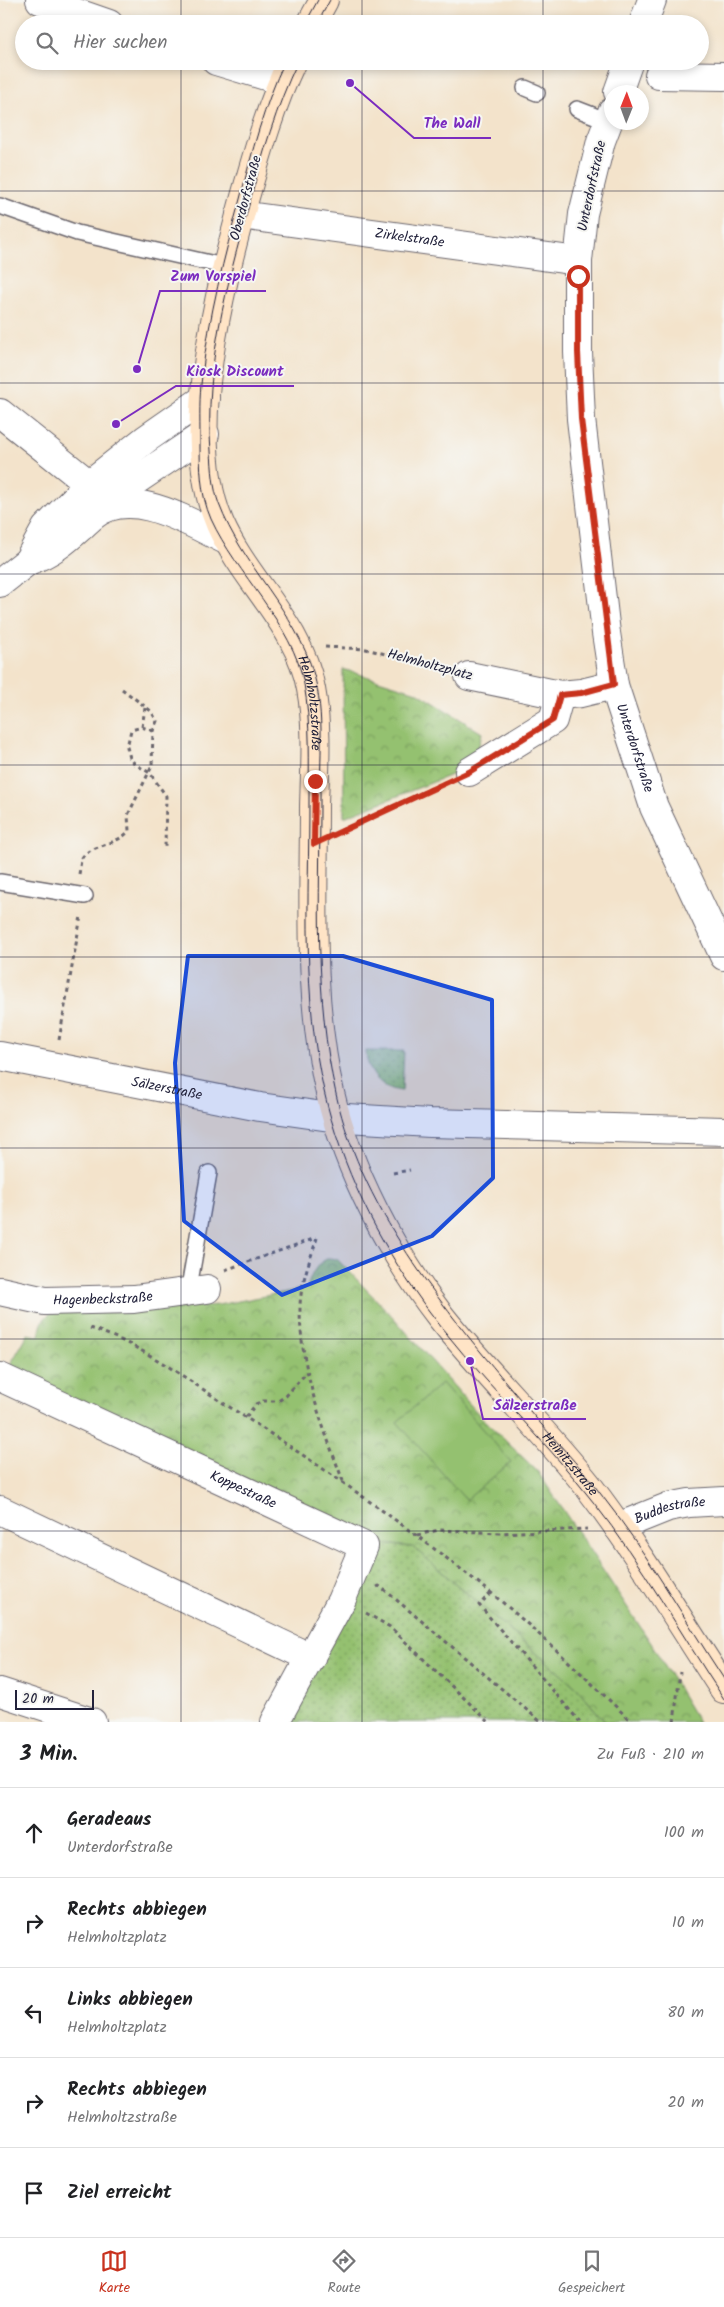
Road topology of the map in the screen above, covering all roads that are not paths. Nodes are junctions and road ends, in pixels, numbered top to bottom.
1 (40, 0) edge
2 (324, 0) edge
3 (652, 0) edge
4 (83, 15) edge
5 (316, 15) edge
6 (646, 15) edge
7 (627, 70) edge
8 (287, 71) edge
9 (659, 76) dead end
10 (724, 76) edge
11 (621, 85) edge
12 (577, 109) dead end
13 (604, 116) edge
14 (605, 130) edge
15 (0, 206) edge
16 (240, 215) junction
17 (578, 261) junction
18 (228, 267) junction
19 (205, 398) junction
20 (0, 413) edge
21 (205, 434) junction
22 (89, 484) junction
23 (96, 514) junction
24 (228, 541) junction
25 (28, 561) junction
26 (0, 583) edge
27 (468, 676) road end
28 (614, 684) junction
29 (560, 695) junction
30 (469, 772) road end
31 (0, 882) edge
32 (80, 895) road end
33 (724, 956) edge
34 (0, 1056) edge
35 (336, 1117) junction
36 (724, 1130) edge
37 (209, 1173) dead end
38 (0, 1291) edge
39 (197, 1291) joint
40 (2, 1386) edge
41 (724, 1501) edge
42 (0, 1510) edge
43 (618, 1528) junction
44 (311, 1658) junction
45 (724, 1689) edge
46 (0, 1692) edge
47 (92, 1722) edge
48 (275, 1722) edge

1 - 4 street
2 - 5 main road
3 - 6 street
7 - 11 street
8 - 16 main road, Oberdorfstraße
9 - 10 street
12 - 13 lane
14 - 17 street, Unterdorfstraße
15 - 18 lane
16 - 17 street, Zirkelstraße
16 - 18 main road, Oberdorfstraße
17 - 28 street, Unterdorfstraße
18 - 19 main road, Oberdorfstraße
19 - 21 main road, Oberdorfstraße
19 - 22 street
20 - 22 street
21 - 23 street
21 - 24 main road, Helmholtzstraße
22 - 25 street
23 - 24 street
23 - 25 street
24 - 35 main road, Helmholtzstraße
25 - 26 street
27 - 29 street, Helmholtzplatz
28 - 29 street, Helmholtzplatz
28 - 33 street, Unterdorfstraße
29 - 30 street
31 - 32 lane
34 - 35 street, Sälzerstraße
35 - 36 street, Sälzerstraße
35 - 43 main road, Heinitzstraße
37 - 39 lane
38 - 39 street, Hagenbeckstraße
40 - 44 street, Koppestraße
41 - 43 street, Buddestraße
42 - 44 street
43 - 45 main road, Heinitzstraße
44 - 48 street, Koppestraße
46 - 47 street

